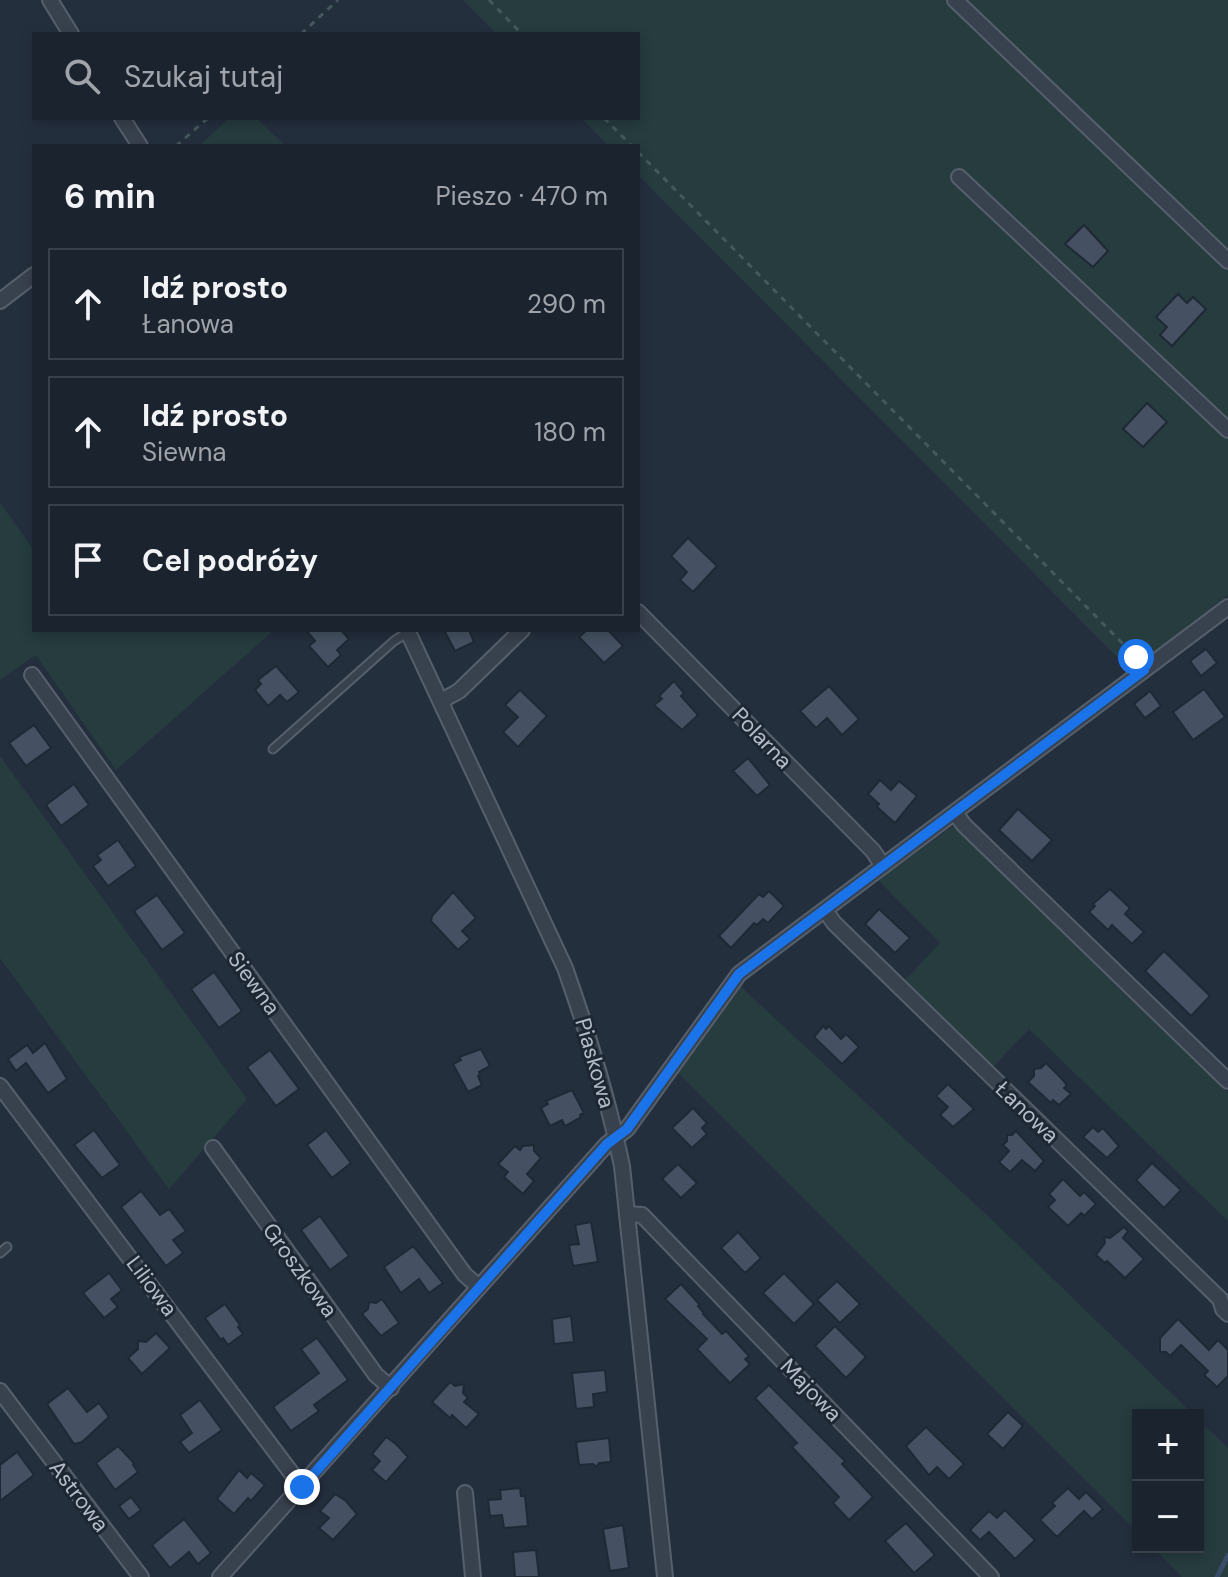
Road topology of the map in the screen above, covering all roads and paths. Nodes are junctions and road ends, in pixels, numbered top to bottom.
1 (50, 0) edge
2 (338, 0) edge
3 (489, 0) edge
4 (955, 0) edge
5 (70, 32) edge
6 (303, 32) edge
7 (520, 32) edge
8 (123, 120) edge
9 (206, 120) edge
10 (606, 120) edge
11 (139, 144) edge
12 (178, 144) edge
13 (630, 144) edge
14 (640, 154) edge
15 (959, 177) dead end
16 (1228, 261) edge
17 (32, 277) edge
18 (0, 301) edge
19 (1228, 430) edge
20 (1228, 607) edge
21 (640, 614) edge
22 (407, 632) edge
23 (408, 632) edge
24 (520, 632) edge
25 (1144, 670) junction
26 (32, 675) dead end
27 (441, 701) junction
28 (273, 749) dead end
29 (955, 813) junction
30 (883, 866) junction
31 (825, 910) junction
32 (1228, 1081) edge
33 (0, 1086) edge
34 (616, 1137) junction
35 (213, 1148) dead end
36 (627, 1214) junction
37 (479, 1287) junction
38 (1228, 1314) edge
39 (391, 1388) junction
40 (0, 1391) edge
41 (302, 1487) junction
42 (465, 1493) dead end
43 (141, 1577) edge
44 (220, 1577) edge
45 (473, 1577) edge
46 (665, 1577) edge
47 (991, 1577) edge

1 - 5 street
2 - 6 path
3 - 7 path
4 - 16 street
8 - 11 street
9 - 12 path
10 - 13 path
14 - 25 path
15 - 19 street
17 - 18 street
20 - 25 street
21 - 30 street, Polarna
22 - 28 lane
23 - 27 street, Piaskowa
24 - 27 street
25 - 29 street
26 - 37 street, Siewna
27 - 34 street, Piaskowa
29 - 30 street
29 - 32 street
30 - 31 street
31 - 34 street
31 - 38 street, Łanowa
33 - 41 street, Liliowa
34 - 36 street, Piaskowa
34 - 37 street
35 - 39 street, Groszkowa
36 - 46 street, Piaskowa
36 - 47 street, Majowa
37 - 39 street
39 - 41 street
40 - 43 street, Astrowa
41 - 44 street
42 - 45 street

